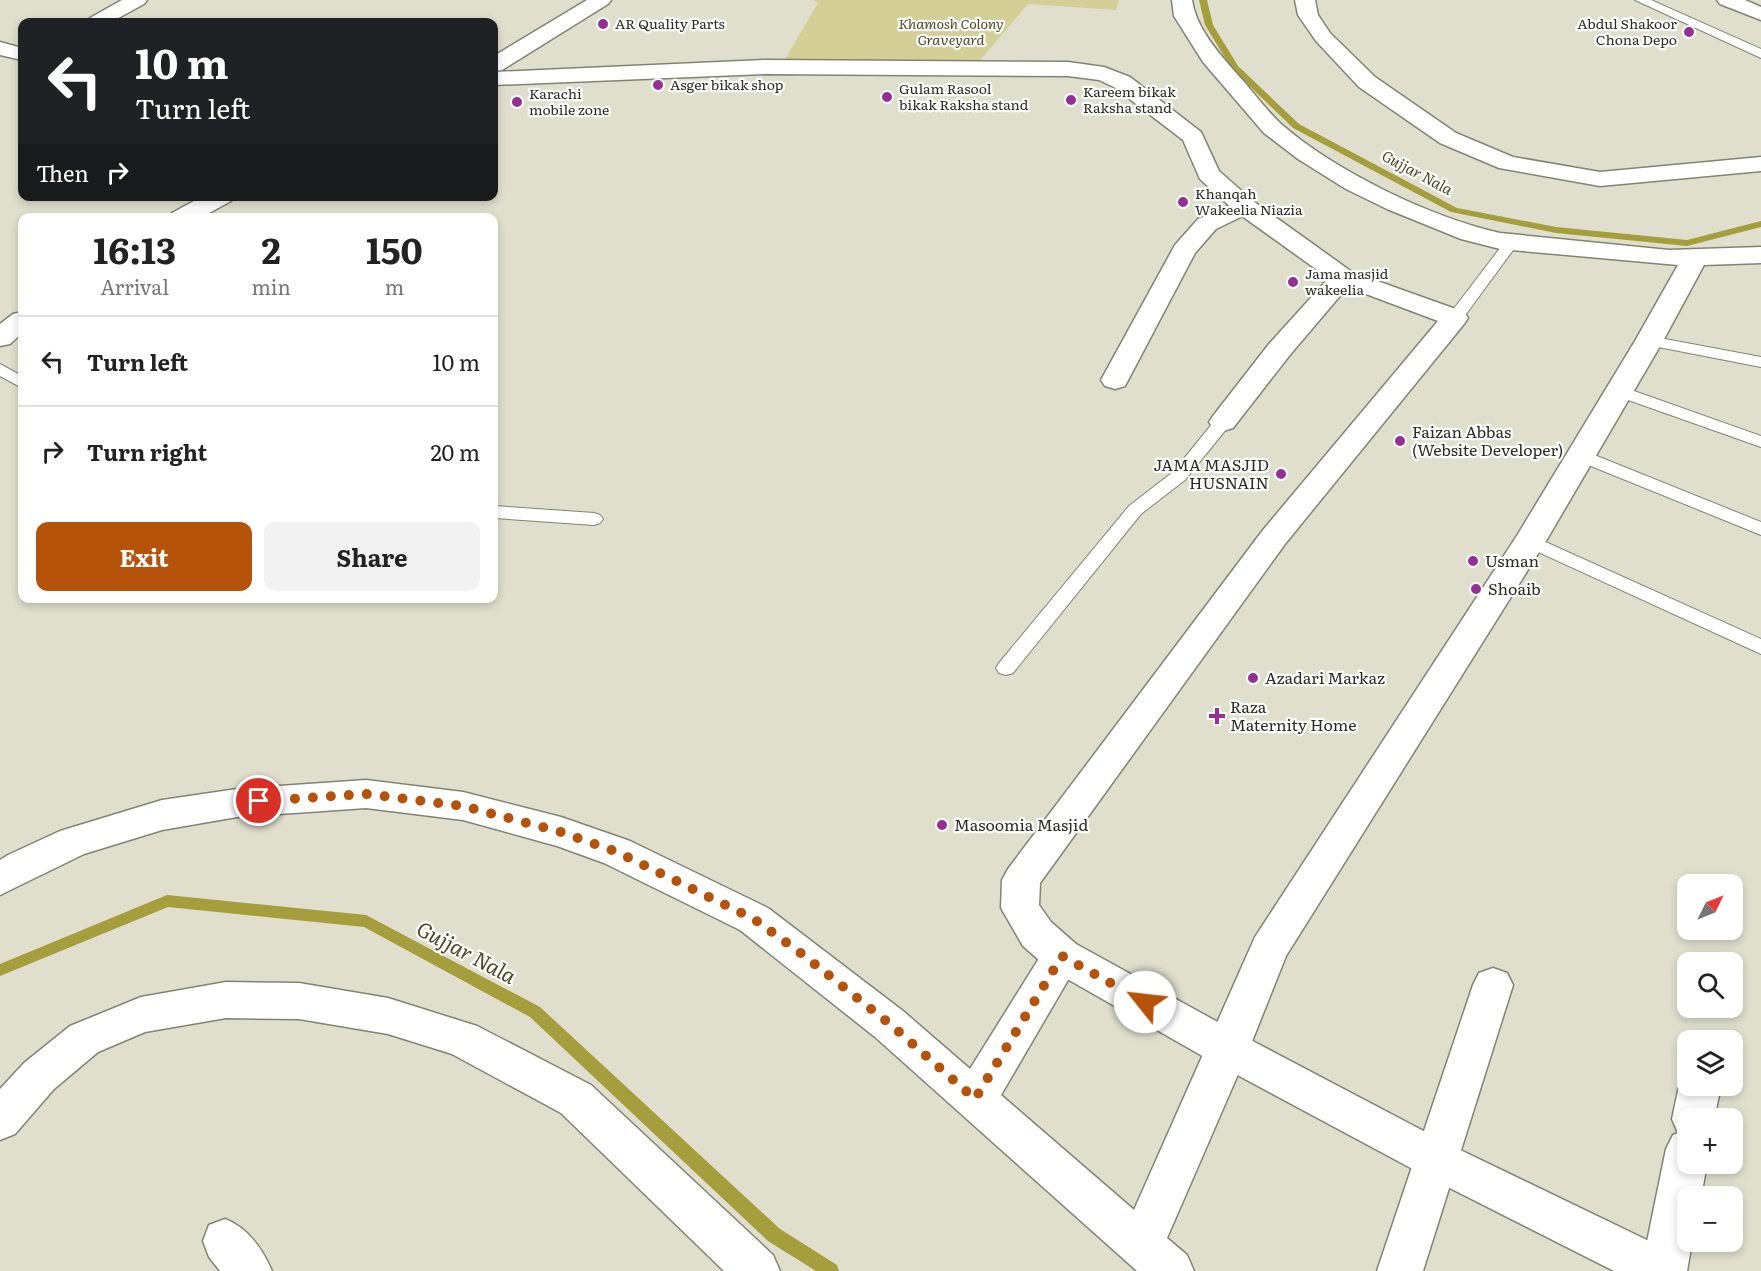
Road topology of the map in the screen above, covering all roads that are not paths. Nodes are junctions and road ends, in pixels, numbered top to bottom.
1 (137, 0) edge
2 (601, 0) edge
3 (1182, 0) edge
4 (1305, 0) edge
5 (1641, 0) edge
6 (1727, 0) edge
7 (1761, 14) edge
8 (104, 18) edge
9 (0, 48) edge
10 (18, 53) edge
11 (1761, 54) edge
12 (498, 63) edge
13 (498, 78) edge
14 (1761, 164) edge
15 (213, 201) edge
16 (1244, 206) junction
17 (190, 213) edge
18 (1512, 242) junction
19 (1761, 255) edge
20 (1695, 258) junction
21 (1343, 277) junction
22 (1455, 318) junction
23 (18, 323) edge
24 (0, 338) edge
25 (1650, 340) junction
26 (1761, 362) edge
27 (0, 369) edge
28 (18, 380) edge
29 (1115, 380) dead end
30 (1620, 391) junction
31 (1223, 422) joint
32 (1761, 442) edge
33 (1582, 456) junction
34 (498, 512) edge
35 (594, 519) dead end
36 (1761, 529) edge
37 (1530, 542) junction
38 (1761, 647) edge
39 (1006, 668) dead end
40 (0, 879) edge
41 (1062, 956) junction
42 (1493, 985) dead end
43 (1228, 1049) junction
44 (975, 1099) junction
45 (0, 1120) edge
46 (1437, 1160) junction
47 (1683, 1174) edge
48 (1156, 1258) edge
49 (757, 1271) edge
50 (1400, 1271) edge
51 (1663, 1271) edge

1 - 8 street
2 - 12 street
3 - 18 street
4 - 14 street
5 - 11 lane
6 - 7 street
9 - 10 street
13 - 16 street
15 - 17 street
16 - 21 street
16 - 29 street
18 - 20 street
18 - 22 lane
19 - 20 street
20 - 25 street
21 - 22 street
21 - 31 street
22 - 41 street
23 - 24 street
25 - 26 lane
25 - 30 street
27 - 28 lane
30 - 32 lane
30 - 33 street
31 - 39 lane
33 - 36 lane
33 - 37 street
34 - 35 lane
37 - 38 lane
37 - 43 street
40 - 44 street
41 - 43 street
41 - 44 street
42 - 46 street
43 - 46 street
43 - 48 street
44 - 48 street
45 - 49 street
46 - 50 street
46 - 51 street
47 - 51 street

